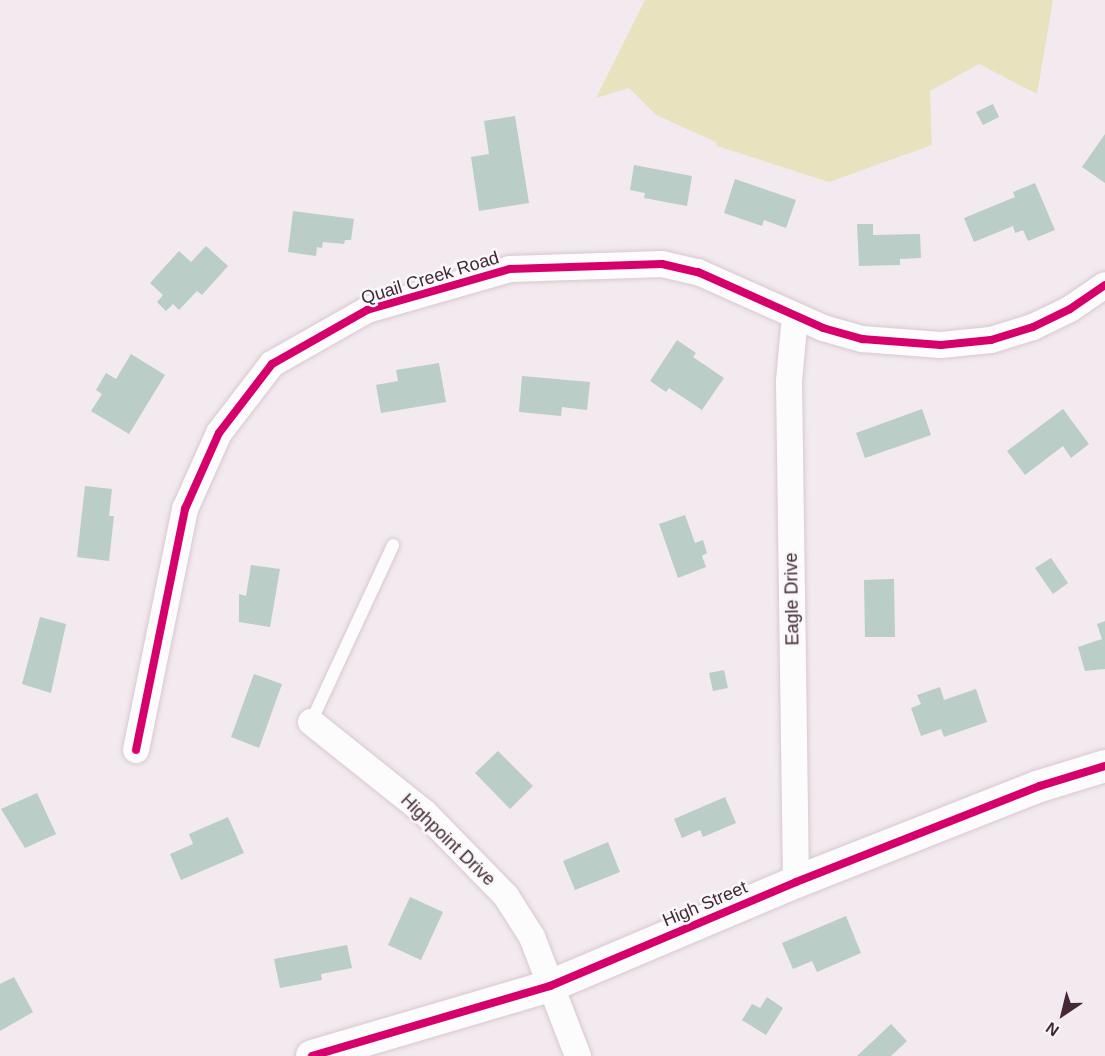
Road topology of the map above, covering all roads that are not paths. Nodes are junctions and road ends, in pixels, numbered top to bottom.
1 (1105, 285) edge
2 (795, 316) junction
3 (393, 545) dead end
4 (311, 722) joint
5 (136, 750) dead end
6 (1105, 766) edge
7 (796, 882) junction
8 (550, 986) junction
9 (312, 1056) edge
10 (578, 1056) edge

1 - 2 street, Quail Creek Road
2 - 5 street, Quail Creek Road
2 - 7 street, Eagle Drive
3 - 4 lane
4 - 8 street, Highpoint Drive
6 - 7 street, High Street
7 - 8 street, High Street
8 - 9 street, High Street
8 - 10 street, Highpoint Drive

